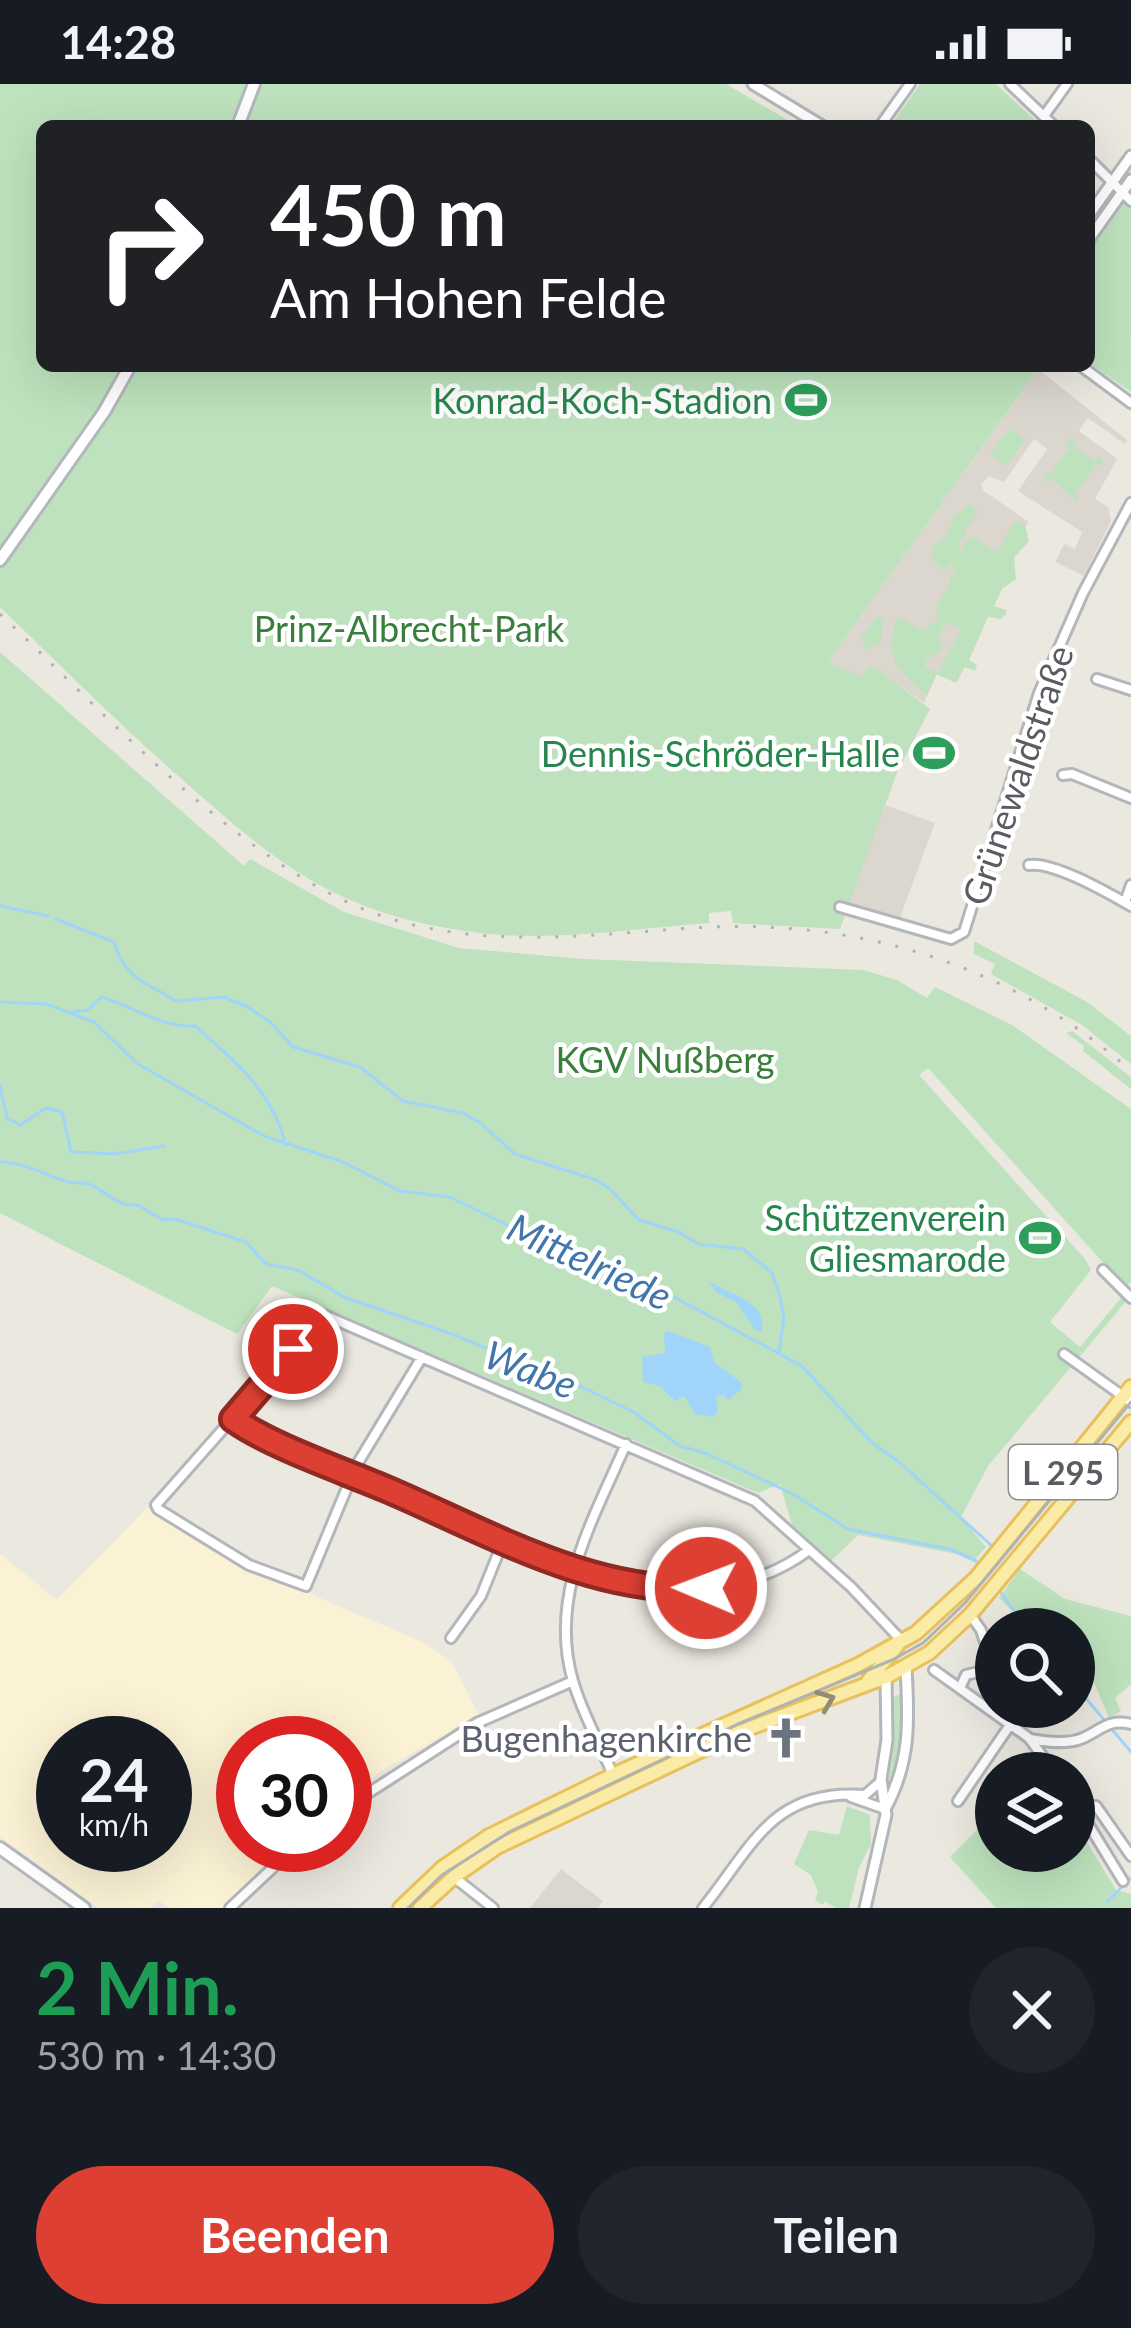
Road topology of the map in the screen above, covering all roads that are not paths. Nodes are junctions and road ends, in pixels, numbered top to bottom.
1 (254, 84) edge
2 (753, 84) edge
3 (910, 84) edge
4 (1010, 84) edge
5 (1066, 84) edge
6 (1044, 116) junction
7 (240, 120) edge
8 (812, 120) edge
9 (884, 120) edge
10 (1048, 120) edge
11 (1131, 156) edge
12 (1095, 165) edge
13 (1131, 180) edge
14 (1112, 182) junction
15 (1127, 196) edge
16 (1095, 206) edge
17 (1095, 232) edge
18 (127, 372) edge
19 (1089, 372) edge
20 (1131, 403) edge
21 (1131, 503) edge
22 (0, 560) edge
23 (1097, 679) dead end
24 (1131, 690) edge
25 (1063, 775) dead end
26 (1131, 797) edge
27 (1029, 865) dead end
28 (1131, 886) edge
29 (1128, 904) edge
30 (840, 907) dead end
31 (1103, 1270) dead end
32 (1131, 1298) edge
33 (1064, 1354) dead end
34 (422, 1357) junction
35 (1128, 1396) edge
36 (233, 1419) junction
37 (1131, 1422) edge
38 (626, 1444) junction
39 (352, 1475) junction
40 (504, 1539) junction
41 (809, 1550) junction
42 (574, 1568) junction
43 (970, 1615) junction
44 (452, 1638) dead end
45 (903, 1645) junction
46 (928, 1653) junction
47 (870, 1658) junction
48 (889, 1661) junction
49 (906, 1668) junction
50 (934, 1670) dead end
51 (886, 1677) junction
52 (573, 1681) junction
53 (862, 1686) junction
54 (960, 1688) junction
55 (975, 1699) edge
56 (1131, 1724) edge
57 (1008, 1728) edge
58 (1014, 1728) edge
59 (1029, 1738) junction
60 (1039, 1752) edge
61 (613, 1774) junction
62 (881, 1779) junction
63 (372, 1791) edge
64 (865, 1795) junction
65 (850, 1796) junction
66 (958, 1801) dead end
67 (1095, 1806) edge
68 (885, 1809) junction
69 (1095, 1835) edge
70 (0, 1848) edge
71 (1131, 1856) edge
72 (268, 1872) edge
73 (454, 1877) junction
74 (1123, 1881) dead end
75 (85, 1908) edge
76 (230, 1908) edge
77 (400, 1908) edge
78 (420, 1908) edge
79 (493, 1908) edge
80 (703, 1908) edge
81 (865, 1908) edge

1 - 7 main road
2 - 8 street
3 - 9 street
4 - 6 street
5 - 6 street
6 - 10 street
11 - 14 street
12 - 14 street
13 - 15 street
14 - 15 street
14 - 16 street
15 - 17 street
18 - 22 main road
19 - 20 street
21 - 30 street, Grünewaldstraße
23 - 24 street
25 - 26 street
27 - 29 street
28 - 29 street
31 - 32 street
33 - 35 street
34 - 36 street
34 - 38 street
34 - 39 street
35 - 45 main road, L 295
36 - 39 street
36 - 39 street
37 - 43 main road, L 295
38 - 41 street
38 - 42 street
39 - 40 street
40 - 42 street
40 - 44 street
41 - 42 street
41 - 45 street
42 - 52 street
43 - 46 main road, L 295
43 - 54 street
45 - 46 main road
45 - 47 main road, L 295
45 - 48 main road
45 - 49 main road
46 - 49 main road, L 295
47 - 48 main road
47 - 61 main road, L 295
48 - 49 main road
48 - 51 main road
48 - 53 main road
49 - 51 main road, L 295
49 - 68 street
50 - 54 street
51 - 53 main road, L 295
51 - 62 street
52 - 61 street
52 - 63 street
73 -> 53 main road, L 295
54 - 55 street
56 - 59 street
57 - 66 street
58 - 59 street
59 - 60 street
61 - 77 main road, L 295
62 - 64 street
62 - 68 street
64 - 65 street
64 - 68 street
65 - 68 street
65 - 80 street
67 - 71 street
68 - 81 street
69 - 74 street
70 - 75 main road
72 - 76 street
73 - 78 main road, L 295
73 - 79 street

